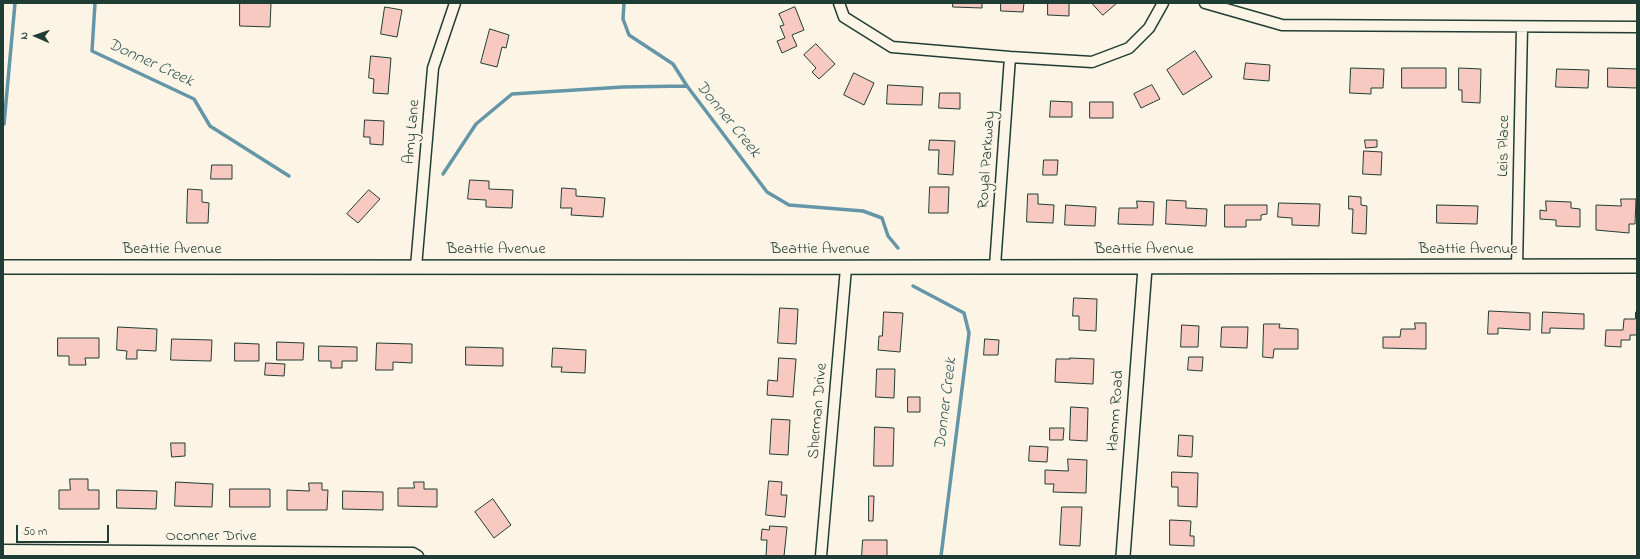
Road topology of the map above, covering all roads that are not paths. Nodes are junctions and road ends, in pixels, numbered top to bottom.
1 (455, 3) edge
2 (839, 3) edge
3 (1163, 3) edge
4 (1205, 3) edge
5 (1522, 27) junction
6 (1637, 27) edge
7 (1010, 57) junction
8 (995, 266) junction
9 (1637, 266) edge
10 (3, 267) edge
11 (416, 267) junction
12 (1517, 267) junction
13 (846, 268) junction
14 (1145, 268) junction
15 (3, 550) edge
16 (418, 556) edge
17 (821, 556) edge
18 (1123, 556) edge

1 - 11 street, Amy Lane
2 - 7 street
3 - 7 street
4 - 5 street
5 - 6 street
5 - 12 street, Leis Place
7 - 8 street, Royal Parkway
8 - 13 street, Beattie Avenue
8 - 14 street, Beattie Avenue
9 - 12 street, Beattie Avenue
10 - 11 street, Beattie Avenue
11 - 13 street, Beattie Avenue
12 - 14 street, Beattie Avenue
13 - 17 street, Sherman Drive
14 - 18 street, Hamm Road
15 - 16 street, Oconner Drive

